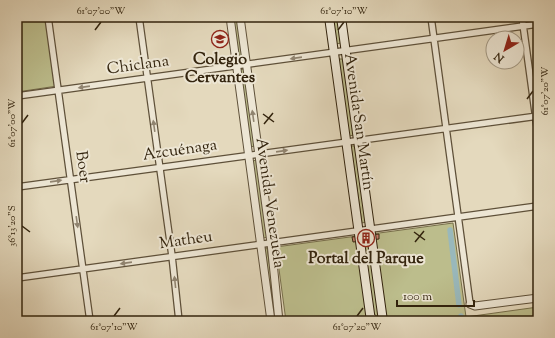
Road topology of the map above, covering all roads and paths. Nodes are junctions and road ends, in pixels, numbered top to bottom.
1 (48, 17) edge
2 (139, 17) edge
3 (230, 17) edge
4 (240, 17) edge
5 (329, 17) edge
6 (341, 17) edge
7 (431, 17) edge
8 (522, 17) edge
9 (538, 24) edge
10 (523, 26) junction
11 (434, 39) junction
12 (346, 51) junction
13 (334, 52) junction
14 (246, 64) junction
15 (237, 66) junction
16 (148, 78) junction
17 (58, 90) junction
18 (17, 96) edge
19 (537, 116) edge
20 (446, 128) junction
21 (538, 134) edge
22 (358, 140) junction
23 (347, 142) junction
24 (259, 154) junction
25 (249, 155) junction
26 (160, 167) junction
27 (71, 179) junction
28 (17, 187) edge
29 (538, 206) edge
30 (458, 217) junction
31 (370, 229) junction
32 (359, 230) junction
33 (271, 243) junction
34 (261, 244) junction
35 (172, 256) junction
36 (83, 268) junction
37 (17, 278) edge
38 (537, 298) edge
39 (470, 304) joint
40 (371, 318) edge
41 (90, 321) edge
42 (179, 321) edge
43 (271, 321) edge
44 (279, 321) edge
45 (382, 321) edge

1 - 17 street, Boer
2 - 16 street
3 - 15 street, Avenida Venezuela
4 - 14 street, Avenida Venezuela
5 - 13 main road, Avenida San Martín
6 - 12 main road, Avenida San Martín
7 - 11 street
8 - 10 street
9 - 10 street, Chiclana
10 - 11 street, Chiclana
10 - 19 street
11 - 12 street, Chiclana
11 - 20 street
12 - 13 street, Chiclana
12 - 22 main road, Avenida San Martín
13 -> 14 street, Chiclana
13 - 23 main road, Avenida San Martín
14 - 15 street, Chiclana
24 -> 14 street, Avenida Venezuela
15 - 16 street, Chiclana
15 - 25 street, Avenida Venezuela
16 -> 17 street, Chiclana
26 -> 16 street
17 - 18 street, Chiclana
17 - 27 street, Boer
19 - 20 street, Azcuénaga
19 - 21 street
20 - 22 street, Azcuénaga
20 - 30 street
22 - 23 street, Azcuénaga
22 - 31 main road, Avenida San Martín
24 -> 23 street, Azcuénaga
23 - 32 main road, Avenida San Martín
24 - 25 street, Azcuénaga
24 - 33 street, Avenida Venezuela
25 - 26 street, Azcuénaga
25 - 34 street, Avenida Venezuela
26 - 27 street, Azcuénaga
26 - 35 street
28 -> 27 street, Azcuénaga
27 -> 36 street, Boer
29 - 30 street, Matheu
30 - 31 street, Matheu
30 - 39 street
31 - 32 street, Matheu
31 - 45 main road, Avenida San Martín
32 - 33 street, Matheu
32 - 40 main road, Avenida San Martín
33 - 34 street, Matheu
33 - 44 street, Avenida Venezuela
34 - 35 street, Matheu
34 - 43 street, Avenida Venezuela
35 -> 36 street, Matheu
42 -> 35 street
36 - 37 street, Matheu
36 - 41 street, Boer
38 - 39 street
40 - 45 lane

